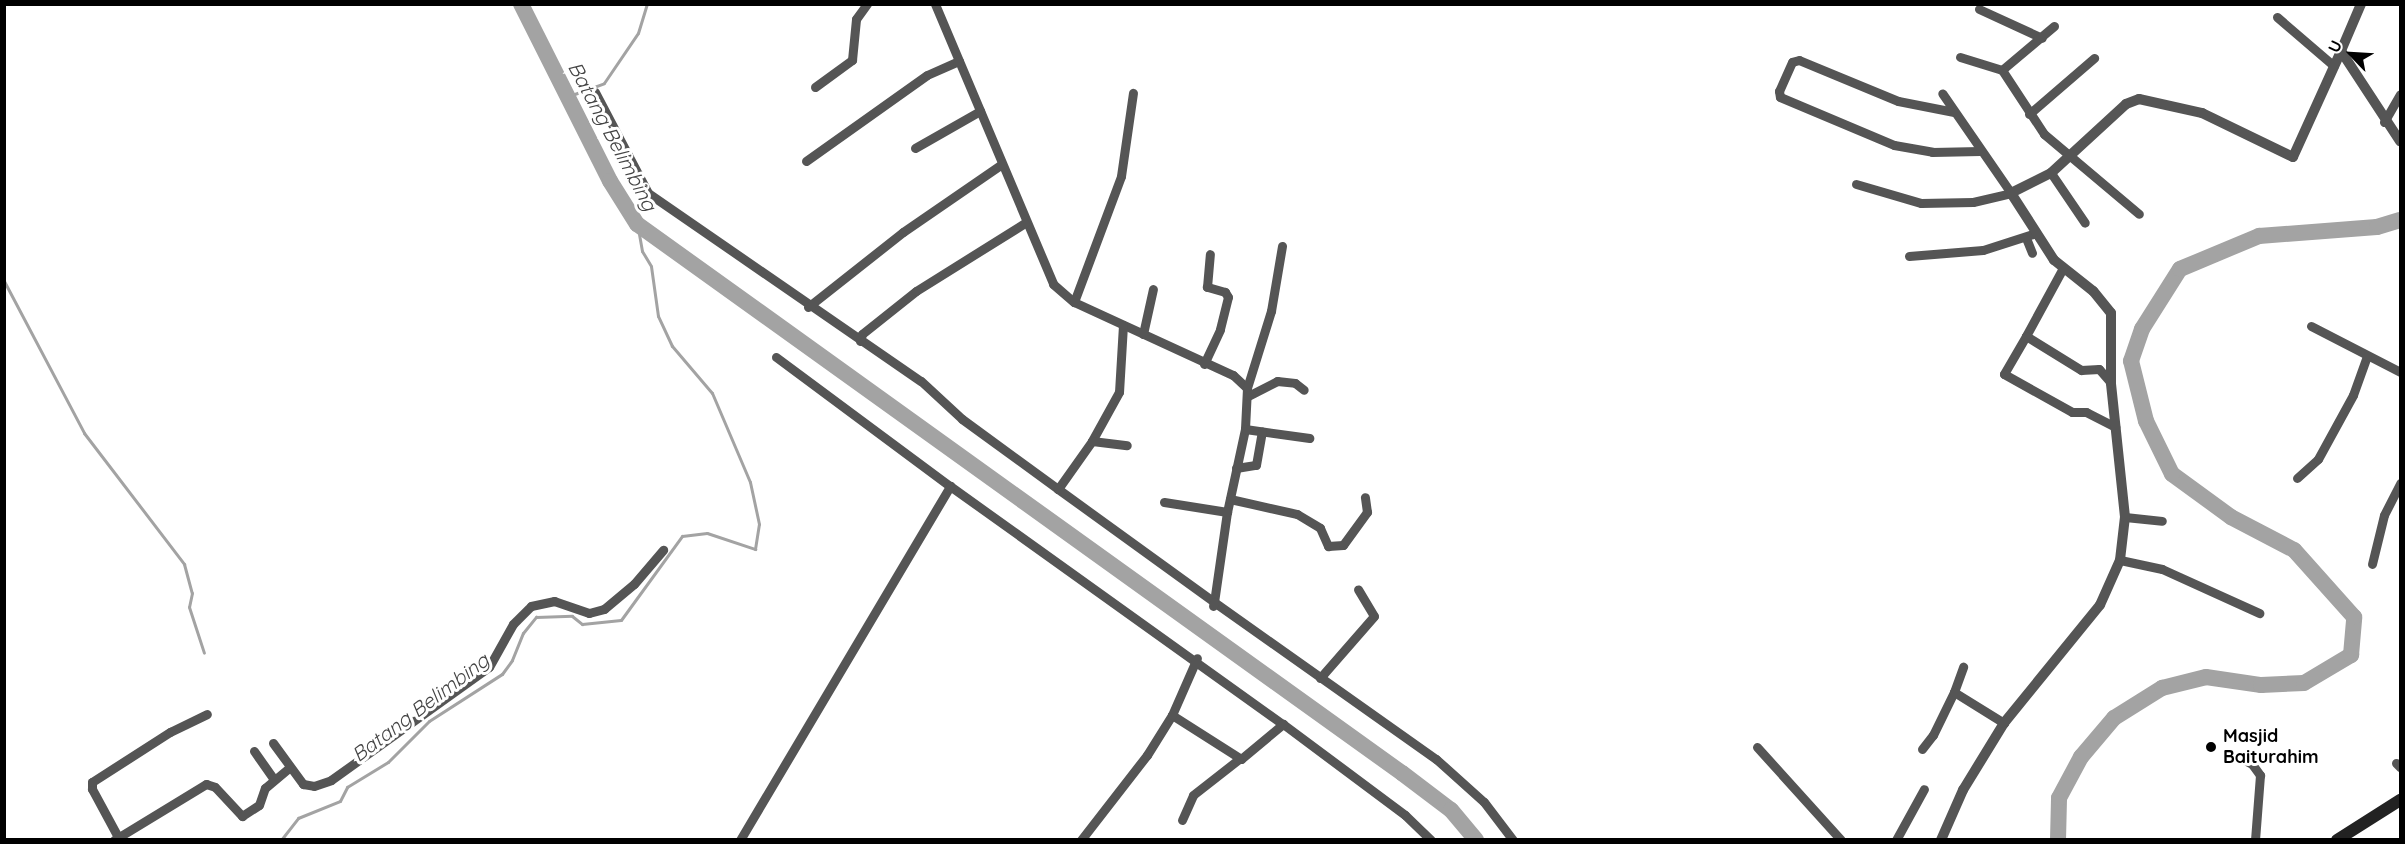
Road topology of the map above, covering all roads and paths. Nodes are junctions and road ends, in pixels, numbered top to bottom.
1 (867, 4) edge
2 (935, 4) edge
3 (2361, 4) edge
4 (1979, 9) dead end
5 (2277, 17) dead end
6 (2054, 26) dead end
7 (2042, 38) junction
8 (2341, 51) junction
9 (1960, 57) dead end
10 (2094, 58) dead end
11 (959, 61) junction
12 (2334, 66) junction
13 (2002, 70) junction
14 (815, 87) dead end
15 (595, 92) dead end
16 (1133, 93) dead end
17 (1942, 93) dead end
18 (2400, 94) edge
19 (980, 111) junction
20 (1954, 112) junction
21 (2029, 114) junction
22 (2384, 122) junction
23 (2400, 141) edge
24 (915, 148) dead end
25 (1980, 152) junction
26 (2070, 158) junction
27 (806, 161) dead end
28 (1002, 164) junction
29 (2050, 173) junction
30 (1856, 184) dead end
31 (2011, 193) junction
32 (2139, 214) dead end
33 (1025, 223) junction
34 (2085, 223) dead end
35 (2031, 235) junction
36 (1282, 246) dead end
37 (2032, 253) dead end
38 (1210, 254) dead end
39 (1909, 256) dead end
40 (2063, 268) junction
41 (1154, 289) dead end
42 (1074, 303) junction
43 (808, 307) junction
44 (1122, 325) junction
45 (2311, 326) dead end
46 (1143, 334) junction
47 (2026, 336) junction
48 (860, 341) junction
49 (2367, 356) junction
50 (776, 357) dead end
51 (1204, 364) junction
52 (2400, 372) edge
53 (2111, 383) junction
54 (1304, 390) dead end
55 (1247, 392) junction
56 (2115, 427) junction
57 (1245, 429) junction
58 (1262, 432) junction
59 (1309, 438) dead end
60 (1092, 441) junction
61 (1127, 445) dead end
62 (1236, 468) junction
63 (2298, 478) dead end
64 (2400, 483) edge
65 (950, 486) junction
66 (1058, 489) junction
67 (1365, 497) dead end
68 (1230, 499) junction
69 (1164, 502) dead end
70 (1227, 512) junction
71 (2125, 517) junction
72 (2162, 521) dead end
73 (663, 550) dead end
74 (2120, 560) junction
75 (2372, 564) dead end
76 (1358, 589) dead end
77 (1214, 604) junction
78 (2259, 613) dead end
79 (1197, 660) junction
80 (1963, 667) dead end
81 (1320, 678) junction
82 (1954, 692) junction
83 (207, 714) dead end
84 (1172, 715) junction
85 (2004, 723) junction
86 (1283, 724) junction
87 (273, 743) dead end
88 (1757, 747) dead end
89 (1922, 749) dead end
90 (254, 751) dead end
91 (2237, 756) dead end
92 (1239, 759) junction
93 (290, 768) junction
94 (274, 780) junction
95 (1924, 789) dead end
96 (2400, 800) edge
97 (1182, 820) dead end
98 (116, 838) edge
99 (740, 840) edge
100 (1081, 840) edge
101 (1431, 840) edge
102 (1514, 840) edge
103 (1841, 840) edge
104 (1896, 840) edge
105 (1941, 840) edge
106 (2255, 840) edge
107 (2337, 840) edge

1 - 14 street
2 - 11 street
3 - 8 street
4 - 7 street
5 - 12 street
6 - 7 street
7 - 13 street
8 - 12 street
8 - 22 street
9 - 13 street
10 - 21 street
11 - 19 street
11 - 27 street
12 - 26 street
13 - 21 street
15 - 43 street
16 - 42 street
17 - 20 street
18 - 22 street
19 - 24 street
19 - 28 street
20 - 25 street
20 - 25 street
21 - 26 street
22 - 23 street
25 - 31 street
26 - 29 street
26 - 32 street
28 - 33 street
28 - 43 street
29 - 31 street
29 - 34 street
30 - 31 street
31 - 35 street
33 - 42 street
33 - 48 street
35 - 37 street
35 - 39 street
35 - 40 street
36 - 55 street
38 - 51 street
40 - 47 street
40 - 53 street
41 - 46 street
42 - 44 street
43 - 48 street
44 - 46 street
44 - 60 street
45 - 49 street
46 - 51 street
47 - 53 street
47 - 56 street
48 - 66 street
49 - 52 street
49 - 63 street
50 - 65 street
51 - 55 street
53 - 56 street
54 - 55 street
55 - 57 street
56 - 71 street
57 - 58 street
57 - 62 street
58 - 59 street
58 - 62 street
60 - 61 street
60 - 66 street
62 - 68 street
64 - 75 street
65 - 79 street
65 - 99 street
66 - 77 street
67 - 68 street
68 - 70 street
69 - 70 street
70 - 77 street
71 - 72 street
71 - 74 street
73 - 93 street
74 - 78 street
74 - 85 street
76 - 81 street
77 - 81 street
79 - 84 street
79 - 86 street
80 - 82 street
81 - 102 street
82 - 85 street
82 - 89 street
83 - 98 street
84 - 92 street
84 - 100 street
85 - 105 street
86 - 92 street
86 - 101 street
87 - 93 street
88 - 103 street
90 - 94 street
91 - 106 street
92 - 97 street
93 - 94 street
94 - 98 street
95 - 104 street
96 - 107 main road

